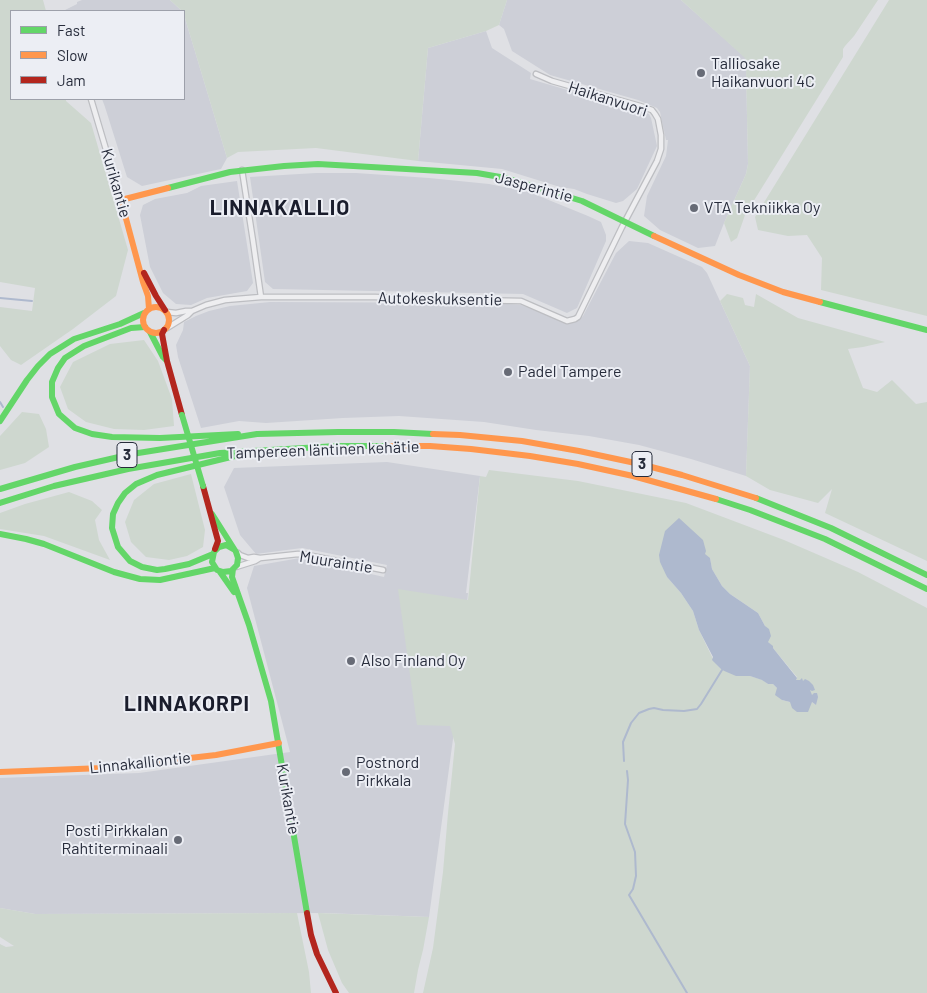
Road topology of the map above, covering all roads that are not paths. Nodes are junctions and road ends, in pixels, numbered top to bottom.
1 (536, 74) dead end
2 (91, 100) edge
3 (242, 170) junction
4 (121, 200) junction
5 (625, 221) junction
6 (140, 268) junction
7 (261, 297) junction
8 (147, 311) junction
9 (166, 311) junction
10 (192, 311) junction
11 (148, 329) junction
12 (165, 329) junction
13 (927, 330) edge
14 (167, 361) junction
15 (0, 421) edge
16 (258, 434) junction
17 (252, 451) junction
18 (0, 489) edge
19 (0, 502) edge
20 (212, 514) junction
21 (0, 534) edge
22 (235, 550) junction
23 (214, 552) junction
24 (260, 558) junction
25 (217, 569) junction
26 (234, 569) junction
27 (383, 570) dead end
28 (927, 575) edge
29 (927, 590) edge
30 (240, 604) junction
31 (279, 744) junction
32 (0, 772) edge
33 (336, 993) edge

1 - 5 street, Haikanvuori
2 - 4 street, Kurikantie
3 - 4 main road, Jasperintie
3 - 5 main road, Jasperintie
3 - 7 street
4 - 6 main road, Kurikantie
5 - 7 street, Autokeskuksentie
5 - 13 main road, Jasperintie
6 - 8 main road, Kurikantie
6 - 9 main road, Kurikantie
7 - 10 street, Autokeskuksentie
8 - 9 main road
8 - 11 main road
8 - 15 main road
9 - 10 street, Autokeskuksentie
9 - 12 main road
10 - 12 street, Autokeskuksentie
11 - 12 main road
11 - 14 main road
11 - 16 main road
12 - 14 main road
14 - 20 main road, bridge
16 - 18 main road, Tampereen läntinen kehätie / 3
16 - 28 main road, Tampereen läntinen kehätie / 3
17 - 19 main road, Tampereen läntinen kehätie / 3
17 - 23 main road
17 - 29 main road, Tampereen läntinen kehätie / 3
20 - 22 main road
20 - 23 main road
21 - 25 main road
22 - 23 main road
22 - 24 street, Muuraintie
22 - 26 main road
23 - 25 main road
24 - 26 street, Muuraintie
24 - 27 street, Muuraintie
25 - 26 main road
25 - 30 main road, Kurikantie
26 - 30 main road, Kurikantie
30 - 31 main road, Kurikantie
31 - 32 main road, Linnakalliontie
31 - 33 main road, Kurikantie

